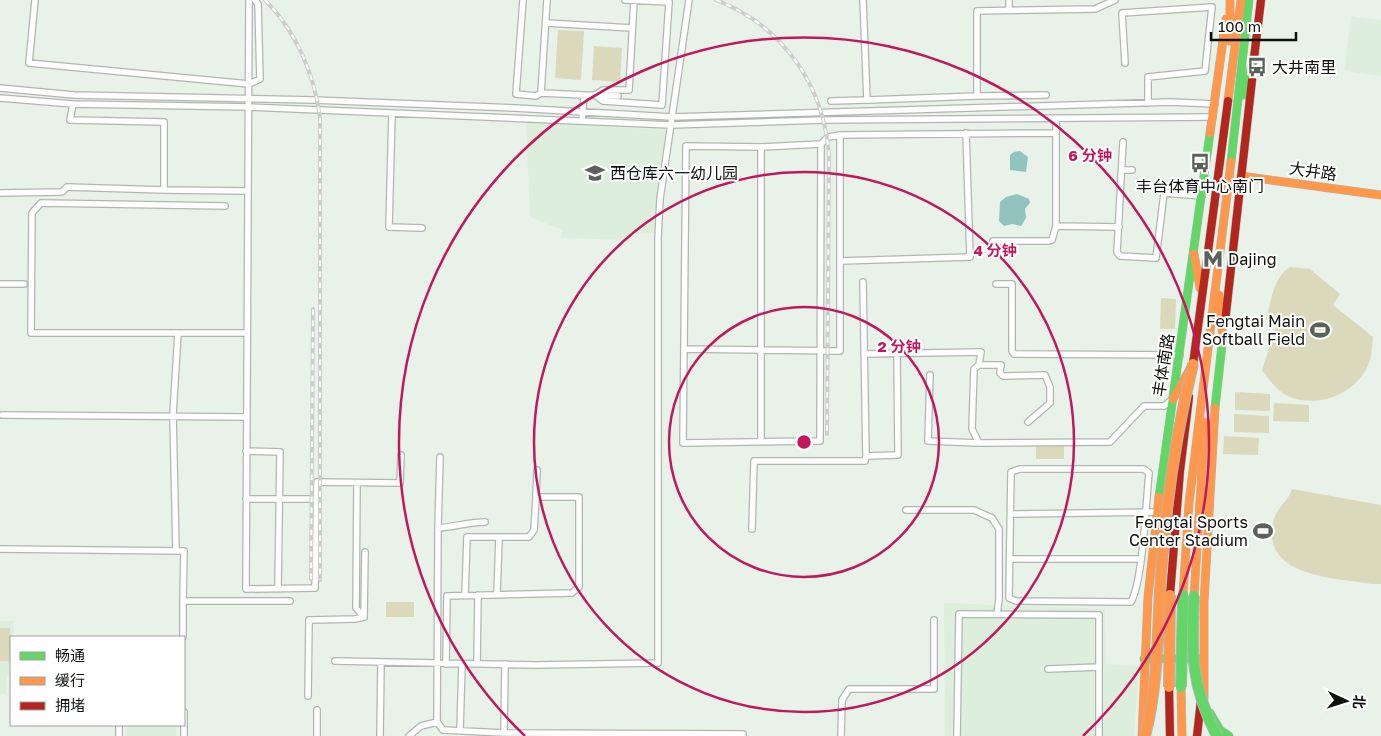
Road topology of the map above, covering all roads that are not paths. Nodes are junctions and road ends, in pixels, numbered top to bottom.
1 (35, 0) edge
2 (249, 0) edge
3 (255, 0) edge
4 (523, 0) edge
5 (547, 0) edge
6 (626, 0) edge
7 (634, 0) edge
8 (688, 0) edge
9 (863, 0) edge
10 (1009, 0) edge
11 (1115, 0) edge
12 (1210, 0) edge
13 (1230, 0) edge
14 (1261, 0) edge
15 (1245, 3) edge
16 (1212, 7) junction
17 (1009, 10) junction
18 (546, 23) junction
19 (632, 28) junction
20 (1255, 53) junction
21 (1125, 62) dead end
22 (250, 84) junction
23 (0, 88) edge
24 (1230, 88) junction
25 (541, 93) junction
26 (584, 94) junction
27 (595, 95) junction
28 (1046, 95) dead end
29 (618, 96) dead end
30 (978, 96) junction
31 (0, 98) edge
32 (250, 99) junction
33 (867, 100) junction
34 (831, 101) dead end
35 (1148, 103) junction
36 (73, 104) junction
37 (1215, 104) junction
38 (250, 107) junction
39 (582, 112) junction
40 (392, 113) junction
41 (672, 117) junction
42 (1056, 118) junction
43 (1213, 118) junction
44 (582, 121) junction
45 (671, 125) junction
46 (1236, 127) junction
47 (966, 133) junction
48 (1056, 133) junction
49 (840, 135) junction
50 (1123, 142) dead end
51 (821, 144) junction
52 (761, 147) junction
53 (1122, 170) junction
54 (1132, 170) dead end
55 (1241, 176) junction
56 (164, 190) junction
57 (248, 191) junction
58 (0, 193) edge
59 (1381, 195) edge
60 (1202, 196) junction
61 (225, 206) dead end
62 (1056, 226) junction
63 (1118, 227) junction
64 (422, 228) dead end
65 (993, 241) dead end
66 (1194, 254) junction
67 (840, 260) junction
68 (1218, 278) junction
69 (863, 282) dead end
70 (0, 284) edge
71 (24, 284) dead end
72 (996, 284) dead end
73 (1202, 299) junction
74 (178, 333) junction
75 (246, 333) junction
76 (1209, 336) junction
77 (1223, 339) junction
78 (684, 349) junction
79 (761, 350) junction
80 (821, 351) junction
81 (864, 354) junction
82 (897, 354) junction
83 (1180, 355) junction
84 (1193, 364) junction
85 (979, 365) junction
86 (930, 375) dead end
87 (1173, 399) junction
88 (2, 415) dead end
89 (174, 416) junction
90 (246, 417) junction
91 (1028, 422) dead end
92 (761, 442) junction
93 (979, 443) junction
94 (246, 451) junction
95 (401, 455) dead end
96 (866, 456) junction
97 (440, 457) dead end
98 (538, 470) dead end
99 (357, 483) junction
100 (536, 497) junction
101 (246, 498) junction
102 (279, 498) junction
103 (318, 499) junction
104 (906, 510) dead end
105 (1145, 512) junction
106 (1157, 512) junction
107 (1011, 514) junction
108 (485, 522) dead end
109 (438, 528) junction
110 (752, 529) dead end
111 (499, 537) junction
112 (0, 549) edge
113 (176, 551) junction
114 (365, 552) dead end
115 (1010, 559) junction
116 (1140, 559) junction
117 (278, 589) junction
118 (478, 595) junction
119 (498, 595) junction
120 (465, 596) junction
121 (183, 601) junction
122 (290, 601) dead end
123 (997, 614) junction
124 (364, 617) junction
125 (934, 620) dead end
126 (183, 636) edge
127 (1145, 637) junction
128 (1202, 638) junction
129 (1144, 659) junction
130 (1202, 659) junction
131 (334, 661) dead end
132 (382, 662) junction
133 (436, 664) junction
134 (446, 664) junction
135 (462, 664) junction
136 (477, 664) junction
137 (505, 664) junction
138 (1099, 667) junction
139 (1048, 669) dead end
140 (1202, 693) junction
141 (308, 696) dead end
142 (317, 710) dead end
143 (437, 722) junction
144 (460, 731) junction
145 (504, 733) junction
146 (744, 734) dead end
147 (317, 736) edge
148 (380, 736) edge
149 (410, 736) edge
150 (841, 736) edge
151 (957, 736) edge
152 (1099, 736) edge
153 (1143, 736) edge
154 (1170, 736) edge
155 (1182, 736) edge
156 (1197, 736) edge
157 (1217, 736) edge
158 (1229, 736) edge

1 - 22 street
2 - 22 street
3 - 22 street
4 - 25 street
5 - 18 street
6 - 7 street
7 - 19 street
7 - 27 street
8 - 41 street
9 - 33 street
10 - 17 street
11 - 17 street
12 - 16 street
13 - 24 main road
13 - 37 main road, 丰体南路
14 - 20 main road
15 - 24 main road, 丰体南路
15 - 46 main road, 丰体南路
16 - 21 street
16 - 35 street
17 - 30 street
18 - 19 street
18 - 25 street
19 - 27 street
20 - 46 main road
20 - 55 main road
22 - 32 street
23 - 32 street
24 - 73 main road, 丰体南路
25 - 26 street
26 - 27 street
26 - 39 street
27 - 29 street
28 - 30 street
30 - 33 street
31 - 36 street
32 - 38 street
32 - 39 street
33 - 34 street
35 - 37 street
35 - 41 street
36 - 38 street
36 - 56 street
37 - 43 main road, 丰体南路
38 - 40 street
38 - 57 street
39 - 41 street
39 - 44 street
40 - 44 street
40 - 64 street
41 - 45 street
42 - 43 street
42 - 45 street
42 - 48 street
43 - 60 main road, 丰体南路
44 - 45 street
45 - 137 street
46 - 68 main road, 丰体南路
47 - 48 street
47 - 49 street
47 - 67 street
48 - 62 street
49 - 51 street
49 - 67 street
50 - 53 street
51 - 52 street
51 - 80 street
52 - 78 street
52 - 79 street
53 - 54 street
53 - 63 street
55 - 59 main road, 大井路
55 - 77 main road
56 - 57 street
56 - 58 street
57 - 75 street
60 - 63 street
60 - 66 main road, 丰体南路
61 - 74 street
62 - 63 street
62 - 65 street
66 - 73 main road
66 - 83 main road, 丰体南路
67 - 80 street
68 - 76 main road, 丰体南路
68 - 77 main road
69 - 81 street
70 - 71 street
72 - 83 street
73 - 84 main road, 丰体南路
74 - 75 street
74 - 89 street
75 - 90 street
76 - 155 main road, 丰体南路, bridge
76 - 157 main road, bridge
77 - 128 main road
78 - 79 street
78 - 92 street
79 - 80 street
79 - 92 street
80 - 92 street
81 - 82 street
81 - 96 street
82 - 85 street
82 - 96 street
83 - 87 main road, 丰体南路
84 - 87 main road
84 - 153 main road, bridge
84 - 154 main road, 丰体南路, bridge
85 - 91 street
85 - 93 street
86 - 93 street
87 - 93 street
87 - 106 main road, 丰体南路
88 - 89 street
89 - 90 street
89 - 113 street
90 - 94 street
94 - 101 street
94 - 102 street
95 - 99 street
96 - 110 street
97 - 109 street
98 - 100 street
99 - 103 street
99 - 124 street
100 - 111 street
100 - 119 street
101 - 102 street
101 - 117 street
102 - 103 street
102 - 117 street
103 - 117 street
104 - 123 street
105 - 106 street
105 - 107 street
105 - 107 street
105 - 116 street
106 - 127 main road, 丰体南路
107 - 115 street
108 - 109 street
109 - 133 street
111 - 119 street
111 - 120 street
112 - 113 street
113 - 121 street
114 - 124 street
115 - 116 street
115 - 116 street
118 - 119 street
118 - 120 street
118 - 136 street
120 - 134 street
121 - 122 street
121 - 126 street
123 - 138 street
123 - 151 street
124 - 141 street
125 - 150 street
127 - 128 main road
127 - 129 main road, 丰体南路
128 - 130 main road
129 - 130 main road
129 - 153 main road, 丰体南路
130 - 140 main road
131 - 132 street
132 - 133 street
132 - 148 street
133 - 134 street
133 - 143 street
134 - 135 street
135 - 136 street
135 - 144 street
136 - 137 street
137 - 145 street
138 - 139 street
138 - 152 street
140 - 156 main road
140 - 158 main road
142 - 147 street
143 - 144 street
143 - 149 street
144 - 145 street
145 - 146 street

